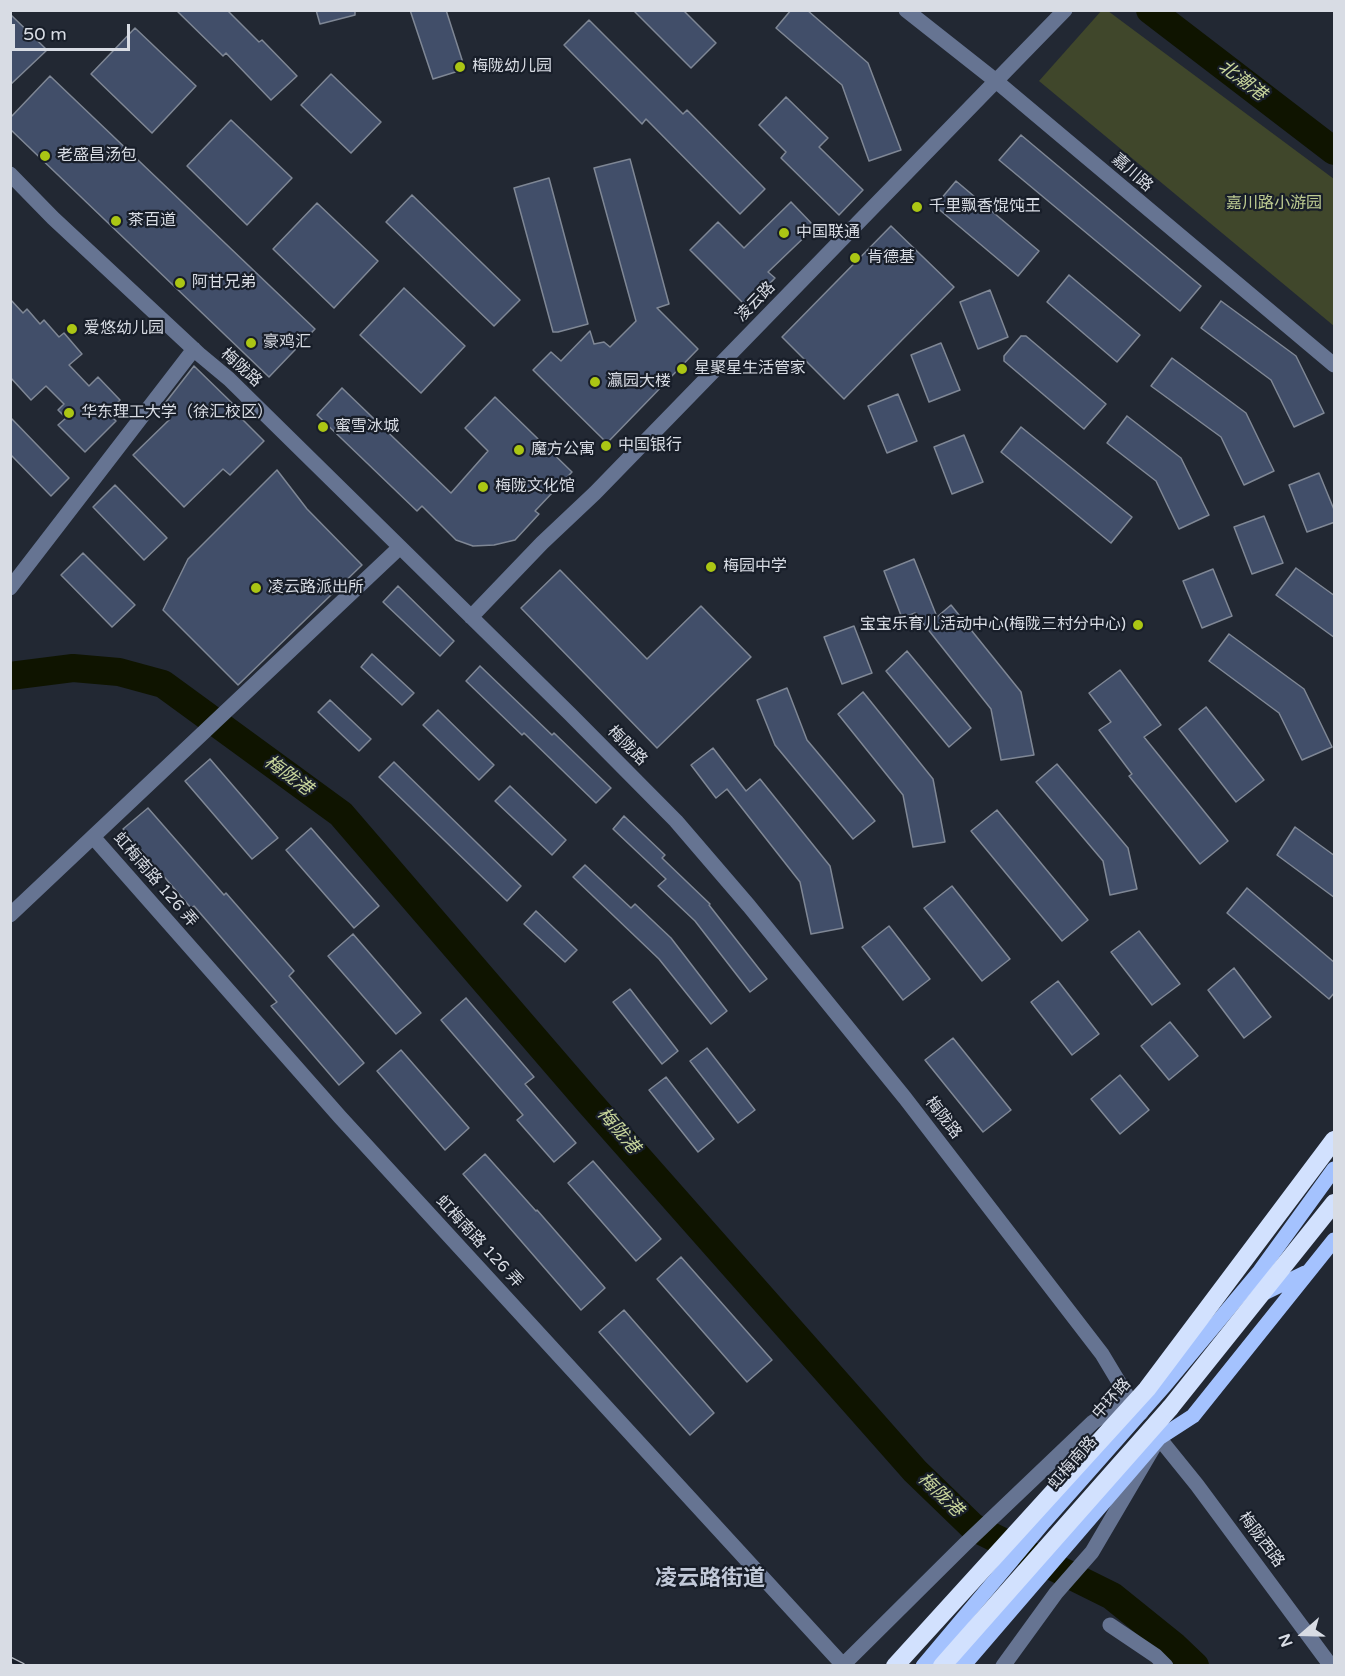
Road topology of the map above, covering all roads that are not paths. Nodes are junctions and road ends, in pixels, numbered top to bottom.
1 (906, 10) edge
2 (1065, 10) edge
3 (996, 81) junction
4 (10, 174) edge
5 (194, 349) junction
6 (1335, 365) edge
7 (399, 548) junction
8 (10, 588) edge
9 (471, 617) junction
10 (94, 838) junction
11 (10, 915) edge
12 (1335, 1127) edge
13 (1335, 1140) edge
14 (1335, 1168) edge
15 (1335, 1196) edge
16 (1335, 1203) edge
17 (1335, 1240) edge
18 (1265, 1264) junction
19 (1310, 1270) junction
20 (1222, 1282) junction
21 (1257, 1297) junction
22 (1129, 1399) junction
23 (1141, 1413) junction
24 (1159, 1438) junction
25 (1110, 1625) dead end
26 (843, 1665) edge
27 (895, 1665) edge
28 (924, 1665) edge
29 (942, 1665) edge
30 (963, 1665) edge
31 (1003, 1665) edge
32 (1166, 1665) edge
33 (1331, 1665) edge

1 - 3 street, 嘉川路
2 - 3 street, 凌云路
3 - 6 street, 嘉川路
3 - 9 street, 凌云路
4 - 5 street, 梅陇路
5 - 7 street, 梅陇路
5 - 8 street
7 - 9 street, 梅陇路
7 - 10 street
9 - 22 street, 梅陇路
10 - 11 street
10 - 26 street, 虹梅南路 126 弄
12 - 20 main road
13 - 27 highway, 中环路, bridge
14 - 18 main road, 虹梅南路
15 - 21 main road
16 - 29 highway, bridge
17 - 19 main road
18 - 20 main road
18 - 23 main road, 虹梅南路
19 - 21 main road
19 - 24 main road
20 - 22 main road
21 - 24 main road
22 - 23 street, 梅陇路
22 - 26 street
23 - 28 main road, 虹梅南路
24 - 30 main road
24 - 31 street
24 - 33 street, 梅陇西路
25 - 32 street

